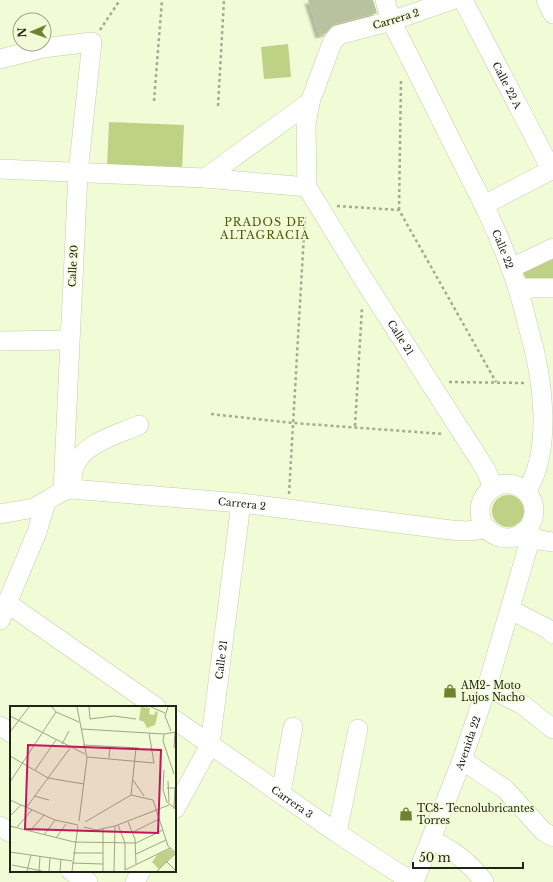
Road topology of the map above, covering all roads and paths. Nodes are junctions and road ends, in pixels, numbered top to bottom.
1 (120, 0) edge
2 (162, 0) edge
3 (224, 0) edge
4 (385, 0) edge
5 (452, 0) edge
6 (463, 0) edge
7 (546, 0) edge
8 (553, 14) edge
9 (392, 21) junction
10 (92, 42) junction
11 (0, 59) edge
12 (401, 72) dead end
13 (154, 101) dead end
14 (310, 102) junction
15 (218, 106) dead end
16 (0, 169) edge
17 (552, 169) edge
18 (78, 173) junction
19 (205, 178) junction
20 (307, 187) junction
21 (318, 205) junction
22 (484, 205) junction
23 (399, 210) junction
24 (553, 248) edge
25 (511, 268) junction
26 (364, 280) junction
27 (518, 288) junction
28 (553, 288) edge
29 (0, 340) edge
30 (69, 340) junction
31 (545, 371) edge
32 (431, 382) junction
33 (496, 382) junction
34 (211, 414) dead end
35 (293, 423) junction
36 (139, 425) dead end
37 (354, 426) junction
38 (464, 435) junction
39 (493, 488) junction
40 (67, 490) junction
41 (526, 492) junction
42 (46, 502) junction
43 (241, 503) junction
44 (288, 509) junction
45 (0, 514) edge
46 (488, 529) junction
47 (521, 533) junction
48 (553, 542) edge
49 (511, 610) junction
50 (4, 612) edge
51 (553, 634) edge
52 (487, 687) junction
53 (154, 706) edge
54 (176, 721) edge
55 (0, 726) edge
56 (293, 727) dead end
57 (358, 730) dead end
58 (553, 730) edge
59 (10, 732) edge
60 (210, 745) junction
61 (462, 760) junction
62 (281, 793) junction
63 (176, 807) edge
64 (0, 826) edge
65 (10, 832) edge
66 (337, 833) junction
67 (553, 837) edge
68 (432, 839) junction
69 (73, 872) edge
70 (140, 872) edge
71 (88, 882) edge
72 (135, 882) edge
73 (413, 882) edge
74 (484, 882) edge

1 - 10 path
2 - 13 path
3 - 15 path
4 - 9 street, Calle 22
5 - 9 street, Carrera 2
6 - 17 street, Calle 22 A
7 - 8 street
9 - 14 street, Carrera 2
9 - 22 street, Calle 22
10 - 11 street
10 - 18 street, Calle 20
12 - 23 path
14 - 19 street
14 - 20 street
16 - 18 street
17 - 22 street
18 - 19 street
18 - 30 street, Calle 20
19 - 20 street
20 - 21 street, Calle 21
20 - 35 path
21 - 23 path
21 - 26 street, Calle 21
22 - 25 street, Calle 22
23 - 33 path
24 - 25 street
25 - 27 street, Calle 22
26 - 32 street, Calle 21
26 - 37 path
27 - 28 street
27 - 31 street, Calle 22
29 - 30 street
30 - 40 street, Calle 20
31 - 33 path
31 - 41 street, Calle 22
32 - 33 path
32 - 38 street, Calle 21
34 - 35 path
35 - 37 path
35 - 44 path
36 - 40 street
37 - 38 path
38 - 39 street, Calle 21
39 - 41 street
39 - 46 street
40 - 42 street
40 - 43 street, Carrera 2
41 - 47 street
42 - 45 street
42 - 50 street
43 - 44 street, Carrera 2
43 - 60 street, Calle 21
44 - 46 street, Carrera 2
46 - 47 street
47 - 48 street
47 - 49 street, Avenida 22
49 - 51 street
49 - 52 street, Avenida 22
50 - 53 street
52 - 58 street
52 - 61 street, Avenida 22
54 - 60 street, Carrera 3
55 - 59 street
56 - 62 street
57 - 66 street
60 - 62 street, Carrera 3
60 - 63 street, Calle 21
61 - 67 street
61 - 68 street, Avenida 22
62 - 66 street, Carrera 3
64 - 65 street
66 - 73 street, Carrera 3
68 - 73 street, Avenida 22
68 - 74 street
69 - 71 street
70 - 72 street

